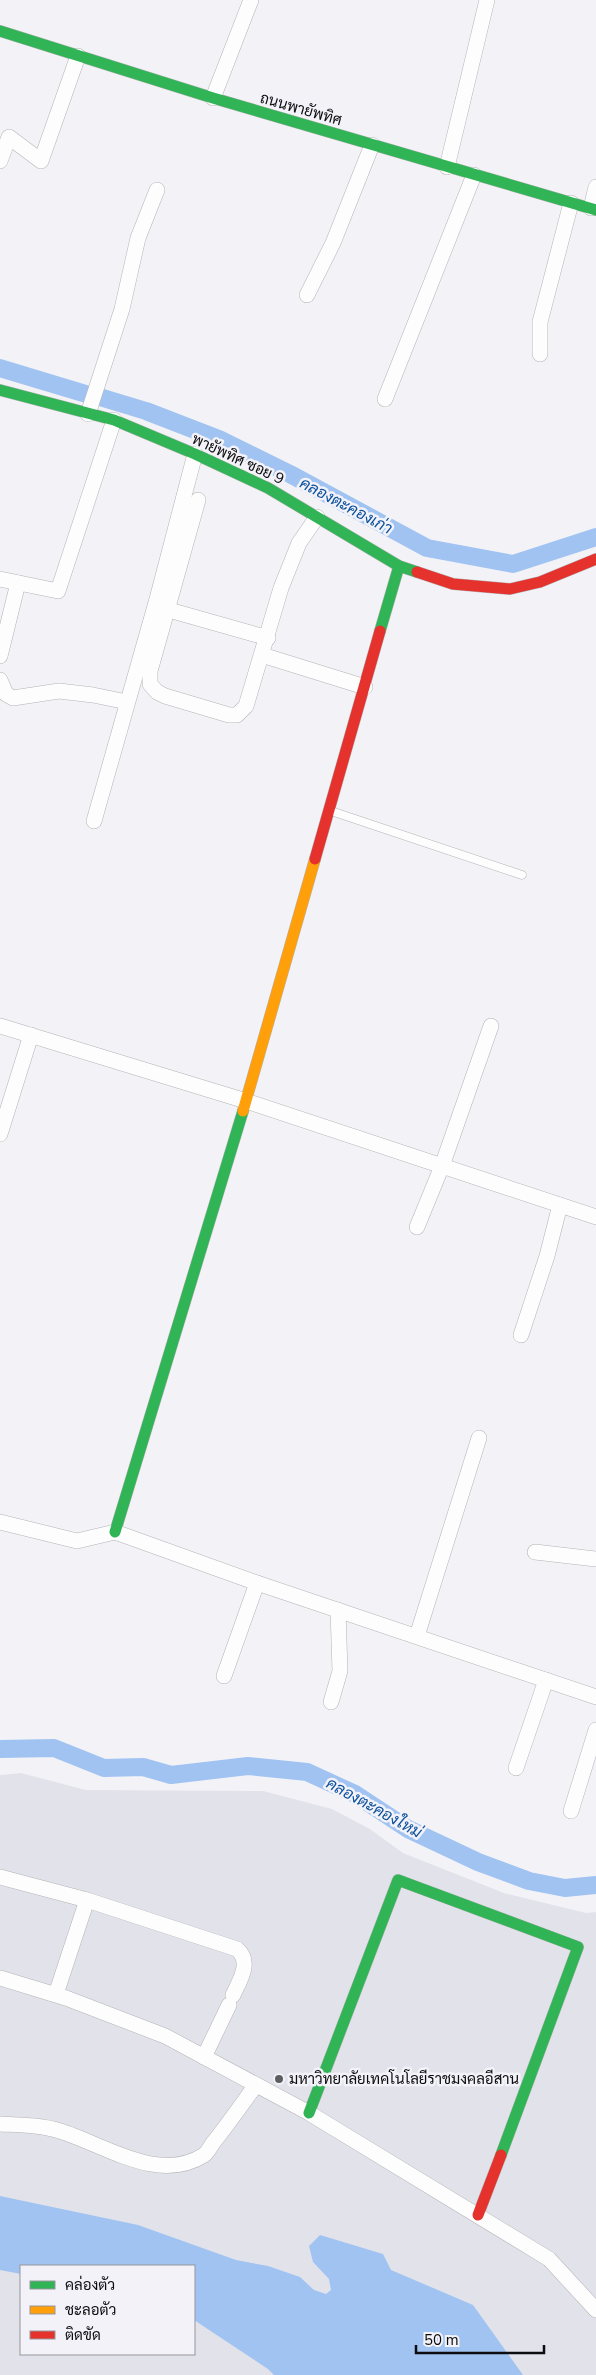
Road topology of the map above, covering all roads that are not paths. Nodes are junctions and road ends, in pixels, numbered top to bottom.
1 (251, 0) edge
2 (487, 0) edge
3 (0, 31) edge
4 (78, 56) junction
5 (213, 98) junction
6 (372, 145) junction
7 (0, 161) edge
8 (447, 167) junction
9 (474, 175) junction
10 (596, 187) edge
11 (157, 190) dead end
12 (571, 203) junction
13 (593, 209) edge
14 (307, 295) dead end
15 (540, 354) dead end
16 (0, 390) edge
17 (385, 399) dead end
18 (88, 414) junction
19 (114, 420) junction
20 (195, 454) junction
21 (198, 500) dead end
22 (317, 517) junction
23 (596, 559) edge
24 (399, 566) junction
25 (0, 579) edge
26 (18, 583) junction
27 (169, 610) junction
28 (268, 638) junction
29 (262, 655) junction
30 (0, 656) edge
31 (0, 680) edge
32 (365, 687) junction
33 (127, 702) junction
34 (331, 811) junction
35 (94, 821) dead end
36 (522, 875) dead end
37 (0, 1026) edge
38 (490, 1026) dead end
39 (31, 1036) junction
40 (241, 1100) junction
41 (0, 1134) edge
42 (442, 1166) junction
43 (560, 1206) junction
44 (596, 1217) edge
45 (417, 1227) dead end
46 (521, 1335) dead end
47 (479, 1438) dead end
48 (0, 1522) edge
49 (109, 1533) junction
50 (535, 1552) dead end
51 (596, 1559) edge
52 (257, 1583) junction
53 (338, 1610) junction
54 (417, 1636) junction
55 (224, 1676) dead end
56 (546, 1680) junction
57 (596, 1697) edge
58 (331, 1702) dead end
59 (596, 1730) edge
60 (516, 1768) dead end
61 (571, 1811) dead end
62 (0, 1876) edge
63 (87, 1900) junction
64 (0, 1978) edge
65 (56, 1994) junction
66 (204, 2057) junction
67 (256, 2085) junction
68 (308, 2113) junction
69 (0, 2124) edge
70 (478, 2215) junction
71 (596, 2310) edge

1 - 5 street
2 - 8 street
3 - 4 street, ถนนพายัพทิศ
4 - 5 street, ถนนพายัพทิศ
4 - 7 street
5 - 6 street, ถนนพายัพทิศ
6 - 8 street, ถนนพายัพทิศ
6 - 14 street
8 - 9 street, ถนนพายัพทิศ
9 - 12 street, ถนนพายัพทิศ
9 - 17 street
10 - 13 street
11 - 18 street
12 - 13 street, ถนนพายัพทิศ
12 - 15 street
16 - 18 street, พายัพทิศ ซอย 9
18 - 19 street, พายัพทิศ ซอย 9
19 - 20 street, พายัพทิศ ซอย 9
19 - 26 street
20 - 22 street, พายัพทิศ ซอย 9
20 - 33 street
21 - 27 street
22 - 24 street, พายัพทิศ ซอย 9
22 - 28 street
23 - 24 street, พายัพทิศ ซอย 9
24 - 32 street
25 - 26 street
26 - 30 street
27 - 28 street
27 - 29 street
28 - 29 street
29 - 32 street
31 - 33 street
32 - 34 street
33 - 35 street
34 - 36 lane
34 - 40 street
37 - 39 street
38 - 42 street
39 - 40 street
39 - 41 street
40 - 42 street
40 - 49 street
42 - 43 street
42 - 45 street
43 - 44 street
43 - 46 street
47 - 54 street
48 - 49 street
49 - 52 street
50 - 51 street
52 - 53 street
52 - 55 street
53 - 54 street
53 - 58 street
54 - 56 street
56 - 57 street
56 - 60 street
59 - 61 street
62 - 63 street
63 - 65 street
63 - 66 street
64 - 65 street
65 - 66 street
66 - 67 street
67 - 68 street
67 - 69 street
68 - 70 street
68 - 70 street
70 - 71 street

